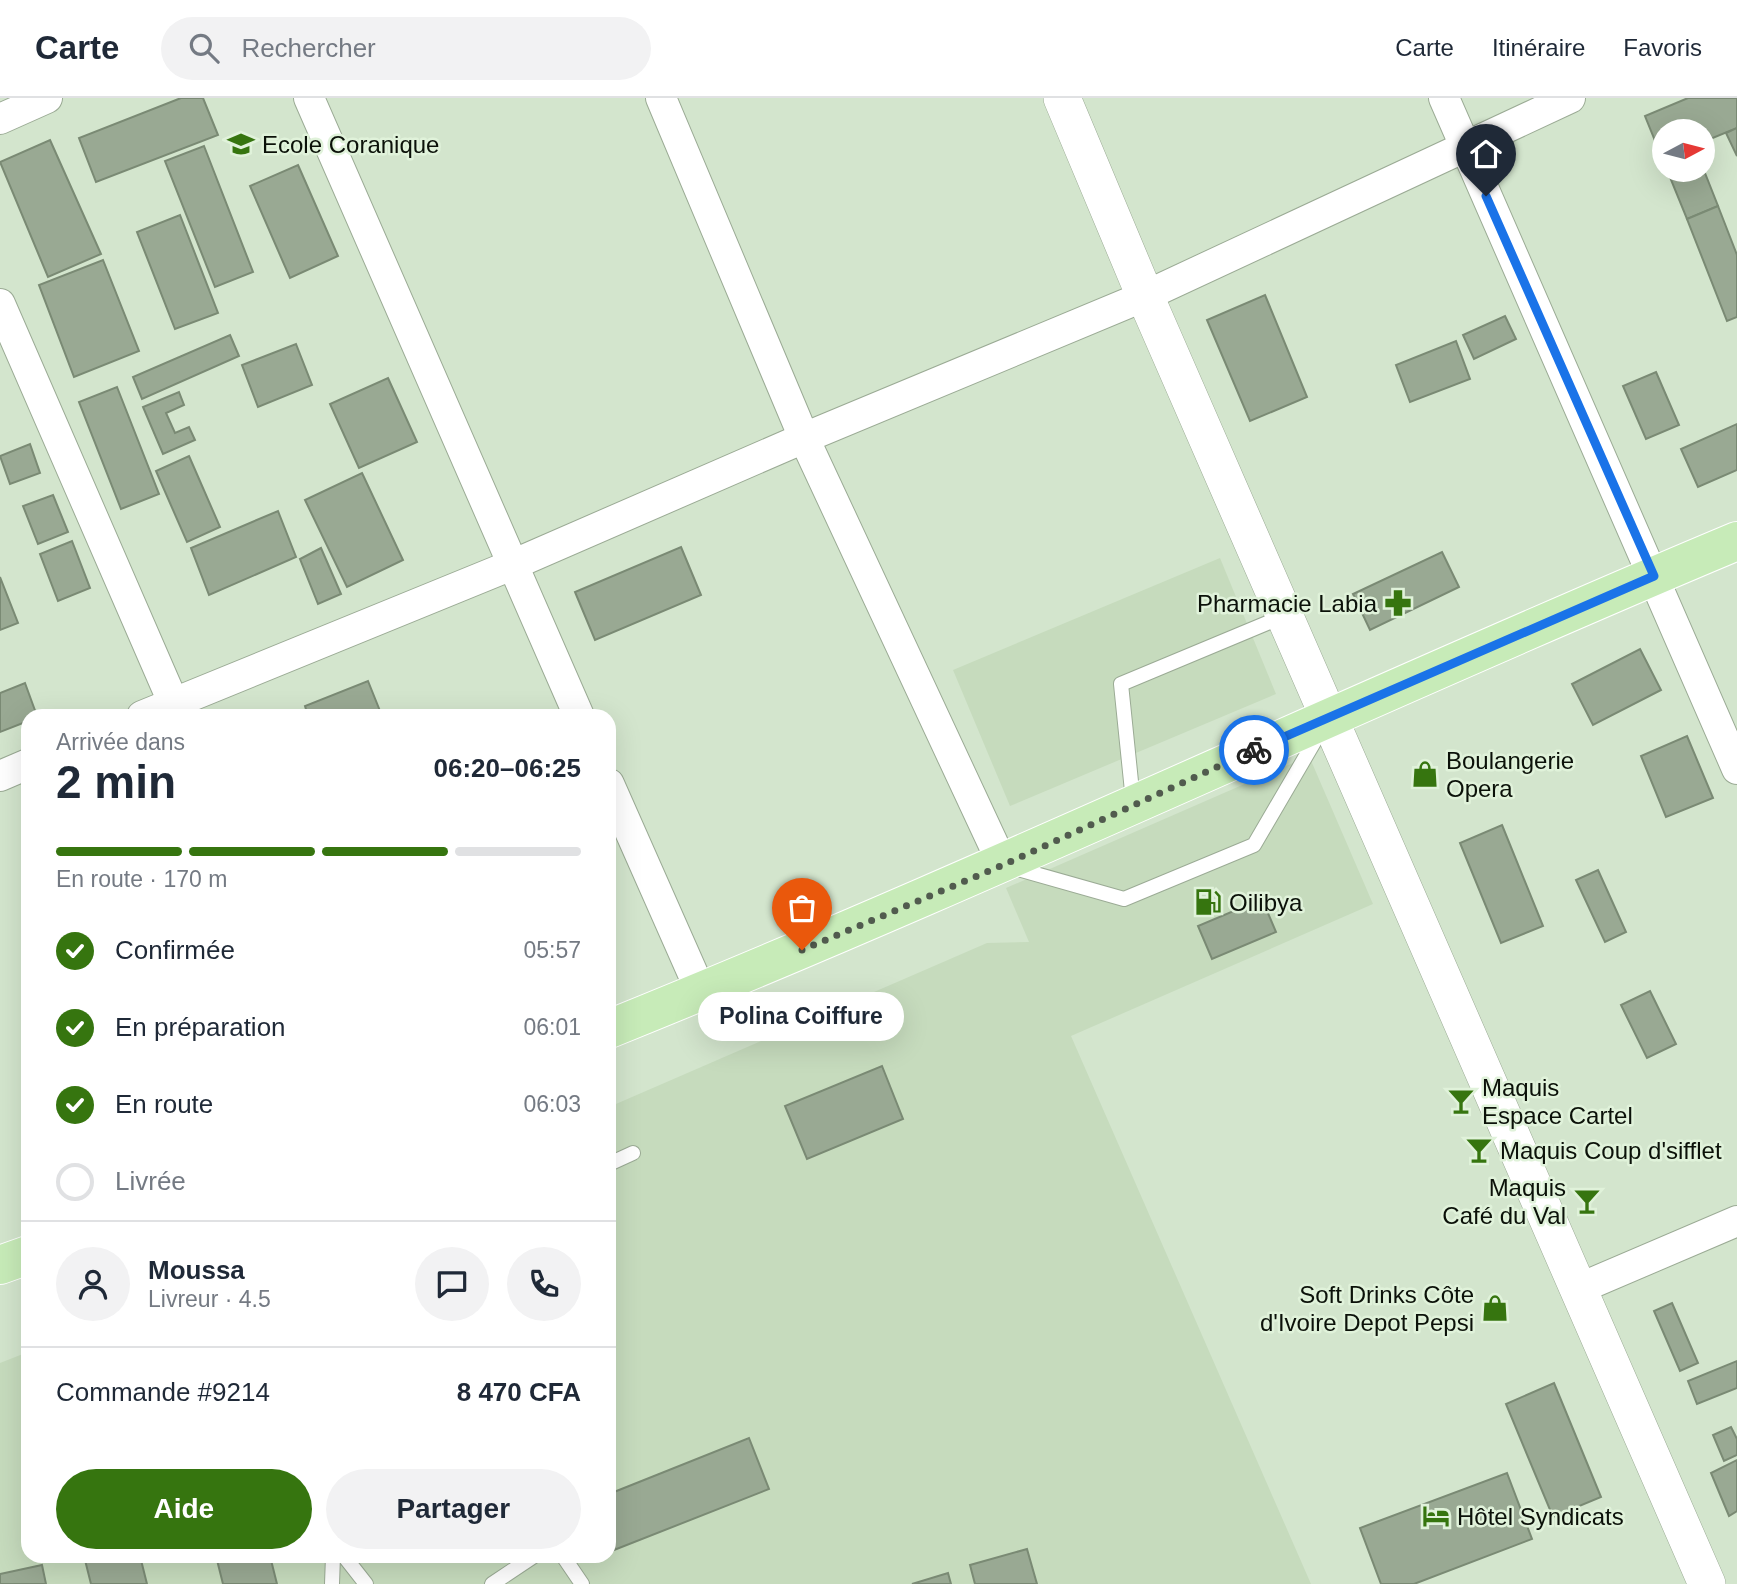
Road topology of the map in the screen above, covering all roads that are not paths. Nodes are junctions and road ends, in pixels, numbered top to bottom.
1 (47, 98) edge
2 (309, 98) edge
3 (661, 98) edge
4 (1062, 98) edge
5 (1444, 98) edge
6 (1570, 98) edge
7 (0, 118) edge
8 (1464, 145) junction
9 (1145, 296) junction
10 (0, 304) edge
11 (804, 438) junction
12 (1737, 541) edge
13 (512, 565) junction
14 (1654, 576) junction
15 (1286, 616) junction
16 (173, 702) junction
17 (158, 709) edge
18 (576, 709) edge
19 (1331, 715) junction
20 (21, 767) edge
21 (1737, 769) edge
22 (0, 776) edge
23 (616, 800) edge
24 (1133, 804) junction
25 (1003, 865) junction
26 (701, 992) junction
27 (616, 1027) edge
28 (633, 1153) dead end
29 (616, 1161) edge
30 (1737, 1221) edge
31 (21, 1258) edge
32 (0, 1265) edge
33 (1578, 1289) junction
34 (333, 1563) edge
35 (350, 1563) edge
36 (524, 1563) edge
37 (568, 1563) edge
38 (332, 1584) edge
39 (366, 1584) edge
40 (492, 1584) edge
41 (582, 1584) edge
42 (1707, 1584) edge

1 - 7 street
2 - 13 street
3 - 11 street
4 - 9 street
5 - 8 street
6 - 8 street
8 - 9 street
8 - 14 street
9 - 11 street
9 - 15 street
10 - 16 street
11 - 13 street
11 - 25 street
12 - 14 main road
13 - 16 street
13 - 18 street
14 - 19 main road
14 - 21 street
15 - 19 street
15 - 24 lane
16 - 17 street
19 - 24 main road
19 - 25 lane
19 - 33 street
20 - 22 street
23 - 26 street
24 - 25 main road
25 - 26 main road
26 - 27 main road
28 - 29 lane
30 - 33 street
31 - 32 main road
33 - 42 street
34 - 38 lane
35 - 39 lane
36 - 40 lane
37 - 41 lane

